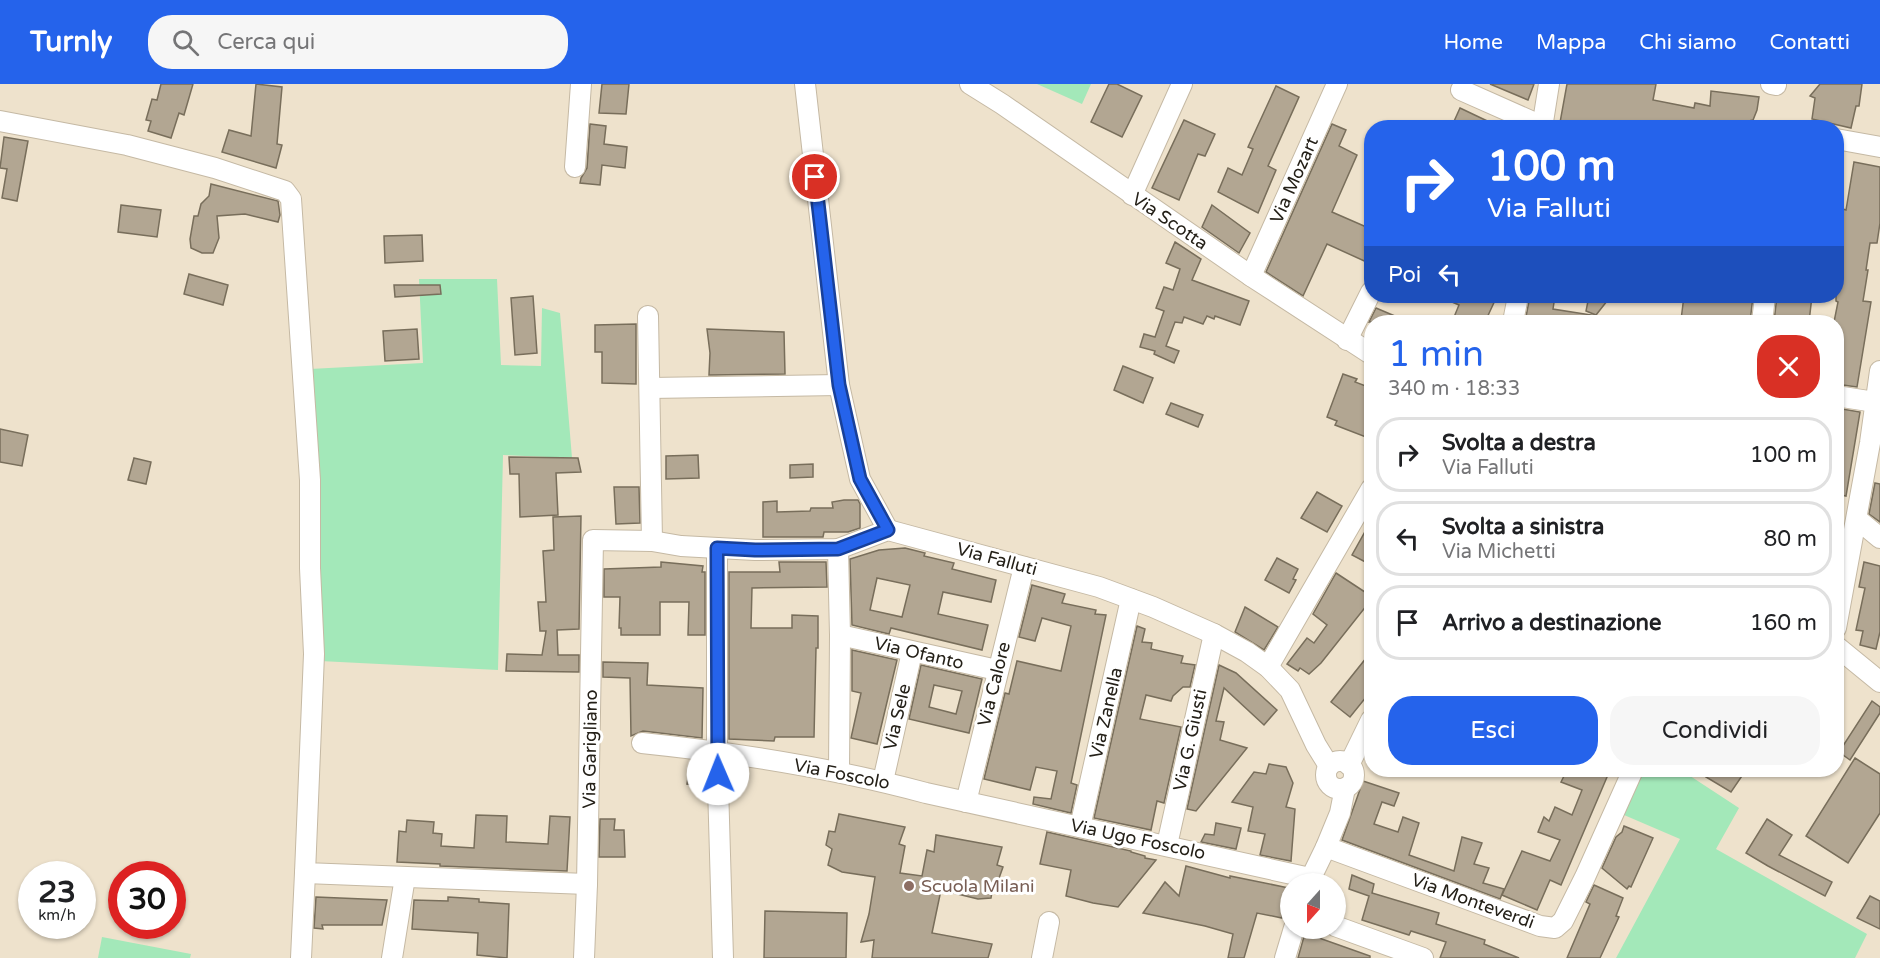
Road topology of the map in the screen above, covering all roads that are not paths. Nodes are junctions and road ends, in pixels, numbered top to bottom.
1 (581, 84) edge
2 (805, 84) edge
3 (970, 84) edge
4 (1182, 84) edge
5 (1337, 84) edge
6 (1550, 84) edge
7 (1771, 84) edge
8 (1776, 85) edge
9 (1461, 90) dead end
10 (1527, 120) edge
11 (1543, 120) edge
12 (0, 121) edge
13 (1844, 140) edge
14 (1880, 147) edge
15 (575, 167) dead end
16 (1132, 195) junction
17 (1251, 276) junction
18 (1366, 303) edge
19 (648, 316) dead end
20 (1347, 340) junction
21 (1364, 350) edge
22 (1880, 371) edge
23 (839, 385) junction
24 (650, 388) junction
25 (1844, 397) edge
26 (1875, 402) junction
27 (1875, 444) edge
28 (1364, 501) edge
29 (1857, 519) junction
30 (888, 530) junction
31 (1880, 538) edge
32 (652, 541) junction
33 (717, 548) junction
34 (838, 549) junction
35 (1023, 567) junction
36 (1844, 586) edge
37 (1131, 599) junction
38 (1214, 634) junction
39 (840, 635) junction
40 (912, 652) junction
41 (1844, 653) edge
42 (1268, 667) junction
43 (997, 670) junction
44 (1880, 682) edge
45 (1364, 734) edge
46 (642, 743) dead end
47 (717, 751) junction
48 (1349, 765) junction
49 (1329, 766) junction
50 (839, 772) junction
51 (1630, 777) edge
52 (883, 781) junction
53 (1345, 788) junction
54 (966, 802) junction
55 (1080, 827) junction
56 (1167, 845) junction
57 (1326, 847) junction
58 (305, 873) junction
59 (1281, 873) edge
60 (1313, 873) edge
61 (405, 877) junction
62 (587, 884) junction
63 (1049, 922) dead end
64 (1346, 930) edge
65 (1291, 939) edge
66 (301, 958) edge
67 (392, 958) edge
68 (584, 958) edge
69 (723, 958) edge
70 (1042, 958) edge
71 (1285, 958) edge
72 (1423, 958) edge

1 - 15 street
2 - 23 street
3 - 16 street, Via Scotta
4 - 16 street
5 - 17 street, Via Mozart
6 - 11 street
7 - 8 street
9 - 10 street
12 - 58 street
13 - 14 street
16 - 17 street, Via Scotta
17 - 20 street, Via Scotta
18 - 20 street
19 - 24 street
20 - 21 street, Via Scotta
22 - 26 street
23 - 24 street
23 - 30 street
24 - 32 street
25 - 26 street
26 - 27 street
27 - 29 street
28 - 42 street
29 - 31 street
29 - 36 street
30 - 34 street
30 - 35 street, Via Falluti
32 - 33 street
32 - 62 street, Via Garigliano
33 - 34 street
33 - 47 street
34 - 39 street
35 - 37 street, Via Falluti
35 - 43 street, Via Calore
37 - 38 street, Via Falluti
37 - 55 street, Via Zanella
38 - 42 street, Via Falluti
38 - 56 street, Via G. Giusti
39 - 40 street, Via Ofanto
39 - 50 street
40 - 43 street, Via Ofanto
40 - 52 street, Via Sele
41 - 44 street
42 - 49 street, Via Falluti
43 - 54 street, Via Calore
45 - 48 street
46 - 47 street, Via Foscolo
47 - 50 street, Via Foscolo
47 - 69 street
48 - 49 street
48 - 53 street
49 - 53 street
50 - 52 street, Via Foscolo
51 - 57 street, Via Monteverdi
52 - 54 street, Via Foscolo
53 - 57 street
54 - 55 street, Via Ugo Foscolo
55 - 56 street, Via Ugo Foscolo
56 - 59 street, Via Ugo Foscolo
57 - 60 street
58 - 61 street
58 - 66 street
61 - 62 street
61 - 67 street
62 - 68 street, Via Garigliano
63 - 70 street
64 - 72 street
65 - 71 street

